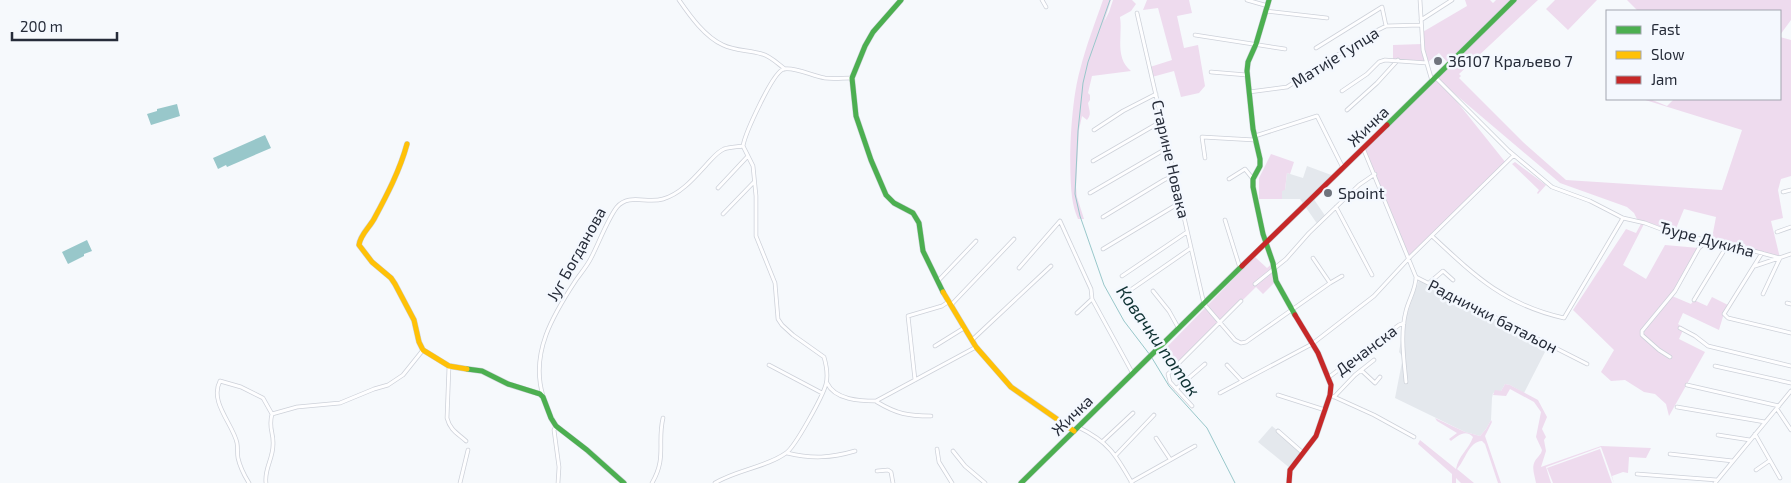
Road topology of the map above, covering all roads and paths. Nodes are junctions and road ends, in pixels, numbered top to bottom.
1 (679, 0) edge
2 (901, 0) edge
3 (1042, 0) edge
4 (1247, 0) edge
5 (1420, 0) edge
6 (1452, 0) edge
7 (1514, 0) edge
8 (1268, 6) edge
9 (1046, 7) dead end
10 (1137, 13) dead end
11 (1327, 18) dead end
12 (1421, 22) junction
13 (1386, 26) junction
14 (1195, 35) dead end
15 (1256, 44) junction
16 (1285, 48) dead end
17 (1316, 48) dead end
18 (1398, 60) junction
19 (1427, 63) junction
20 (785, 69) junction
21 (1211, 72) dead end
22 (1247, 75) junction
23 (852, 78) junction
24 (1434, 79) junction
25 (1342, 91) dead end
26 (1249, 92) junction
27 (1156, 94) junction
28 (1346, 110) dead end
29 (1162, 121) junction
30 (1094, 130) dead end
31 (1255, 138) junction
32 (407, 144) dead end
33 (743, 146) junction
34 (1169, 147) junction
35 (1363, 148) junction
36 (1514, 155) junction
37 (748, 156) junction
38 (1205, 158) dead end
39 (1093, 161) dead end
40 (1342, 168) junction
41 (1375, 174) junction
42 (1175, 175) junction
43 (1229, 179) dead end
44 (1253, 179) junction
45 (754, 181) junction
46 (718, 188) dead end
47 (1791, 190) edge
48 (1783, 192) dead end
49 (1090, 193) dead end
50 (1181, 202) junction
51 (1336, 207) junction
52 (723, 214) dead end
53 (1103, 217) dead end
54 (1623, 218) junction
55 (1225, 220) dead end
56 (1791, 228) edge
57 (1187, 232) junction
58 (1777, 232) dead end
59 (1432, 236) junction
60 (1014, 239) dead end
61 (1708, 239) junction
62 (976, 241) dead end
63 (1266, 243) junction
64 (1728, 244) junction
65 (1191, 248) junction
66 (1103, 249) dead end
67 (1762, 253) junction
68 (1791, 254) edge
69 (1313, 258) dead end
70 (1780, 258) junction
71 (1408, 259) junction
72 (1051, 266) dead end
73 (1755, 266) junction
74 (1019, 268) dead end
75 (1240, 269) junction
76 (1274, 269) junction
77 (1122, 276) dead end
78 (1342, 276) dead end
79 (1372, 276) dead end
80 (1416, 277) junction
81 (1452, 280) dead end
82 (938, 281) junction
83 (1330, 283) junction
84 (1429, 283) junction
85 (1255, 284) dead end
86 (1129, 291) dead end
87 (1153, 291) dead end
88 (1763, 294) dead end
89 (1092, 299) junction
90 (1694, 300) dead end
91 (1241, 301) dead end
92 (950, 303) junction
93 (1204, 304) junction
94 (1134, 307) dead end
95 (1292, 309) junction
96 (1077, 313) dead end
97 (1219, 322) junction
98 (1404, 323) junction
99 (964, 328) junction
100 (1680, 328) dead end
101 (1179, 329) junction
102 (1791, 333) edge
103 (972, 340) junction
104 (1312, 344) junction
105 (1162, 345) junction
106 (935, 346) dead end
107 (976, 347) junction
108 (423, 350) junction
109 (1670, 356) dead end
110 (1374, 360) dead end
111 (1204, 364) dead end
112 (1587, 364) dead end
113 (769, 365) dead end
114 (1227, 365) dead end
115 (448, 366) junction
116 (1714, 366) dead end
117 (1791, 366) edge
118 (1361, 370) junction
119 (1133, 374) junction
120 (1329, 377) junction
121 (1380, 377) dead end
122 (915, 380) junction
123 (1242, 381) junction
124 (826, 382) junction
125 (1406, 382) dead end
126 (1791, 383) edge
127 (1687, 385) dead end
128 (1176, 390) junction
129 (1791, 391) edge
130 (822, 393) junction
131 (1220, 393) dead end
132 (1278, 395) dead end
133 (1332, 396) junction
134 (543, 397) junction
135 (876, 401) junction
136 (1192, 406) dead end
137 (1677, 407) dead end
138 (1778, 407) junction
139 (1325, 411) junction
140 (1133, 413) dead end
141 (272, 414) junction
142 (1154, 415) dead end
143 (931, 416) dead end
144 (663, 418) dead end
145 (1766, 422) junction
146 (556, 426) junction
147 (1078, 427) junction
148 (1791, 430) edge
149 (1278, 431) dead end
150 (1074, 432) junction
151 (1755, 434) junction
152 (1718, 435) dead end
153 (1414, 437) dead end
154 (1156, 438) dead end
155 (466, 440) dead end
156 (1750, 440) junction
157 (1103, 442) junction
158 (1195, 446) dead end
159 (937, 449) dead end
160 (468, 450) dead end
161 (855, 451) dead end
162 (953, 451) dead end
163 (787, 453) junction
164 (1304, 453) junction
165 (1670, 454) dead end
166 (1116, 455) junction
167 (1170, 459) junction
168 (1733, 461) junction
169 (1769, 461) junction
170 (1756, 470) dead end
171 (877, 471) dead end
172 (1637, 474) dead end
173 (1780, 478) dead end
174 (1716, 481) edge
175 (1132, 482) edge
176 (249, 483) edge
177 (266, 483) edge
178 (460, 483) edge
179 (558, 483) edge
180 (624, 483) edge
181 (652, 483) edge
182 (715, 483) edge
183 (893, 483) edge
184 (952, 483) edge
185 (986, 483) edge
186 (1021, 483) edge
187 (1290, 483) edge

1 - 20 street
2 - 23 street
3 - 9 street
4 - 8 street
5 - 12 street
6 - 12 street
7 - 24 street, Жичка
8 - 11 street
8 - 15 street
10 - 27 street, Старине Новака
12 - 13 street, Матије Гупца
12 - 19 street
13 - 17 street
13 - 26 street, Матије Гупца
14 - 15 street
15 - 16 street
15 - 22 street
18 - 19 street
18 - 25 street
18 - 28 street
19 - 24 street
20 - 23 street
20 - 33 street
21 - 22 street
22 - 26 street
23 - 82 street
24 - 35 street, Жичка
24 - 36 street, Ђуре Дукића
26 - 31 street
27 - 29 street, Старине Новака
27 - 30 street
29 - 34 street, Старине Новака
29 - 39 street
31 - 38 street
31 - 40 street
31 - 44 street
32 - 108 street
33 - 37 street
33 - 134 street, Југ Богданова
34 - 42 street, Старине Новака
34 - 49 street
35 - 40 street, Жичка
35 - 41 street, Раднички батаљон
36 - 54 street, Ђуре Дукића
36 - 59 street
37 - 45 street
37 - 46 street
40 - 63 street, Жичка
41 - 51 street
41 - 71 street, Раднички батаљон
42 - 50 street, Старине Новака
42 - 53 street
43 - 44 street
44 - 63 street
45 - 52 street
45 - 124 street
47 - 48 street
50 - 57 street, Старине Новака
50 - 66 street
51 - 76 street
51 - 79 street
54 - 59 street, Раднички батаљон
54 - 61 street, Ђуре Дукића
55 - 75 street
56 - 58 street
57 - 65 street, Старине Новака
57 - 77 street
59 - 71 street
60 - 92 street
61 - 64 street, Ђуре Дукића
61 - 109 street
62 - 82 street
63 - 75 street, Жичка
63 - 76 street
64 - 67 street, Ђуре Дукића
64 - 90 street
65 - 86 street
65 - 93 street, Старине Новака
67 - 70 street, Ђуре Дукића
67 - 73 street
68 - 70 street
69 - 83 street
70 - 73 street
70 - 88 street
71 - 80 street, Раднички батаљон
71 - 104 street
72 - 103 street
73 - 102 street
74 - 89 street
75 - 93 street, Жичка
76 - 85 street
76 - 95 street
78 - 83 street
80 - 84 street, Раднички батаљон
80 - 98 street
81 - 84 street
82 - 92 street
83 - 95 street
84 - 112 street, Раднички батаљон
87 - 101 street
89 - 96 street
89 - 119 street
91 - 97 street
92 - 99 street
92 - 122 street
93 - 97 street
93 - 101 street, Жичка
94 - 105 street
95 - 97 street
95 - 104 street
97 - 128 street
98 - 120 street, Дечанска
98 - 125 street
99 - 103 street
99 - 106 street
100 - 117 street
101 - 105 street, Жичка
103 - 107 street
104 - 120 street
104 - 123 street
105 - 119 street, Жичка
107 - 122 street
107 - 150 street
108 - 115 street
108 - 141 street
110 - 118 street
111 - 128 street
113 - 130 street
114 - 123 street
115 - 134 street
115 - 155 street
116 - 126 street
118 - 121 street
118 - 133 street
119 - 147 street, Жичка
120 - 133 street
122 - 135 street
123 - 131 street
124 - 130 street
124 - 135 street
127 - 138 street
128 - 136 street
129 - 138 street
130 - 163 street
132 - 139 street
133 - 139 street
133 - 153 street
134 - 146 street, Југ Богданова
135 - 143 street
137 - 145 street
138 - 145 street
138 - 148 street
139 - 164 street
140 - 157 street
141 - 176 street
141 - 177 street
142 - 166 street
144 - 181 street
145 - 151 street
146 - 179 street
146 - 180 street, Југ Богданова
147 - 150 street, Жичка
147 - 157 street
149 - 164 street
150 - 186 street, Жичка
151 - 156 street
151 - 169 street
152 - 156 street
154 - 167 street
156 - 168 street
157 - 166 street
158 - 167 street
159 - 184 street
160 - 178 street
161 - 163 street
162 - 185 street
163 - 182 street
164 - 187 street
165 - 168 street
166 - 175 street
167 - 175 street
168 - 174 street
169 - 170 street
169 - 173 street
171 - 183 street
172 - 174 street

